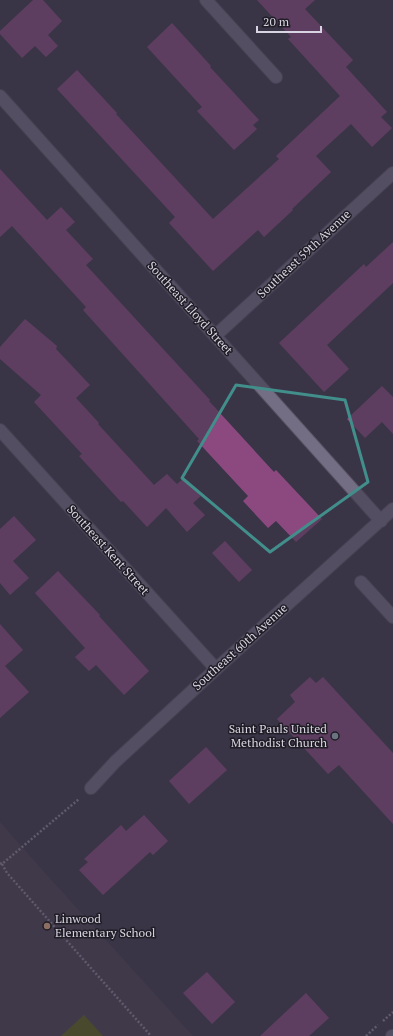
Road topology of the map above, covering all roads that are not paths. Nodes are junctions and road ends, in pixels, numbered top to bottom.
1 (206, 0) edge
2 (276, 77) dead end
3 (0, 96) edge
4 (393, 173) edge
5 (215, 336) junction
6 (0, 430) edge
7 (393, 510) edge
8 (381, 520) junction
9 (361, 582) dead end
10 (393, 617) edge
11 (216, 669) junction
12 (91, 788) road end

1 - 2 street
3 - 5 street, Southeast Lloyd Street
4 - 5 street, Southeast 59th Avenue
5 - 8 street, Southeast Lloyd Street
6 - 11 street, Southeast Kent Street
7 - 8 street, Southeast 60th Avenue
8 - 11 street, Southeast 60th Avenue
9 - 10 street
11 - 12 street, Southeast 60th Avenue

